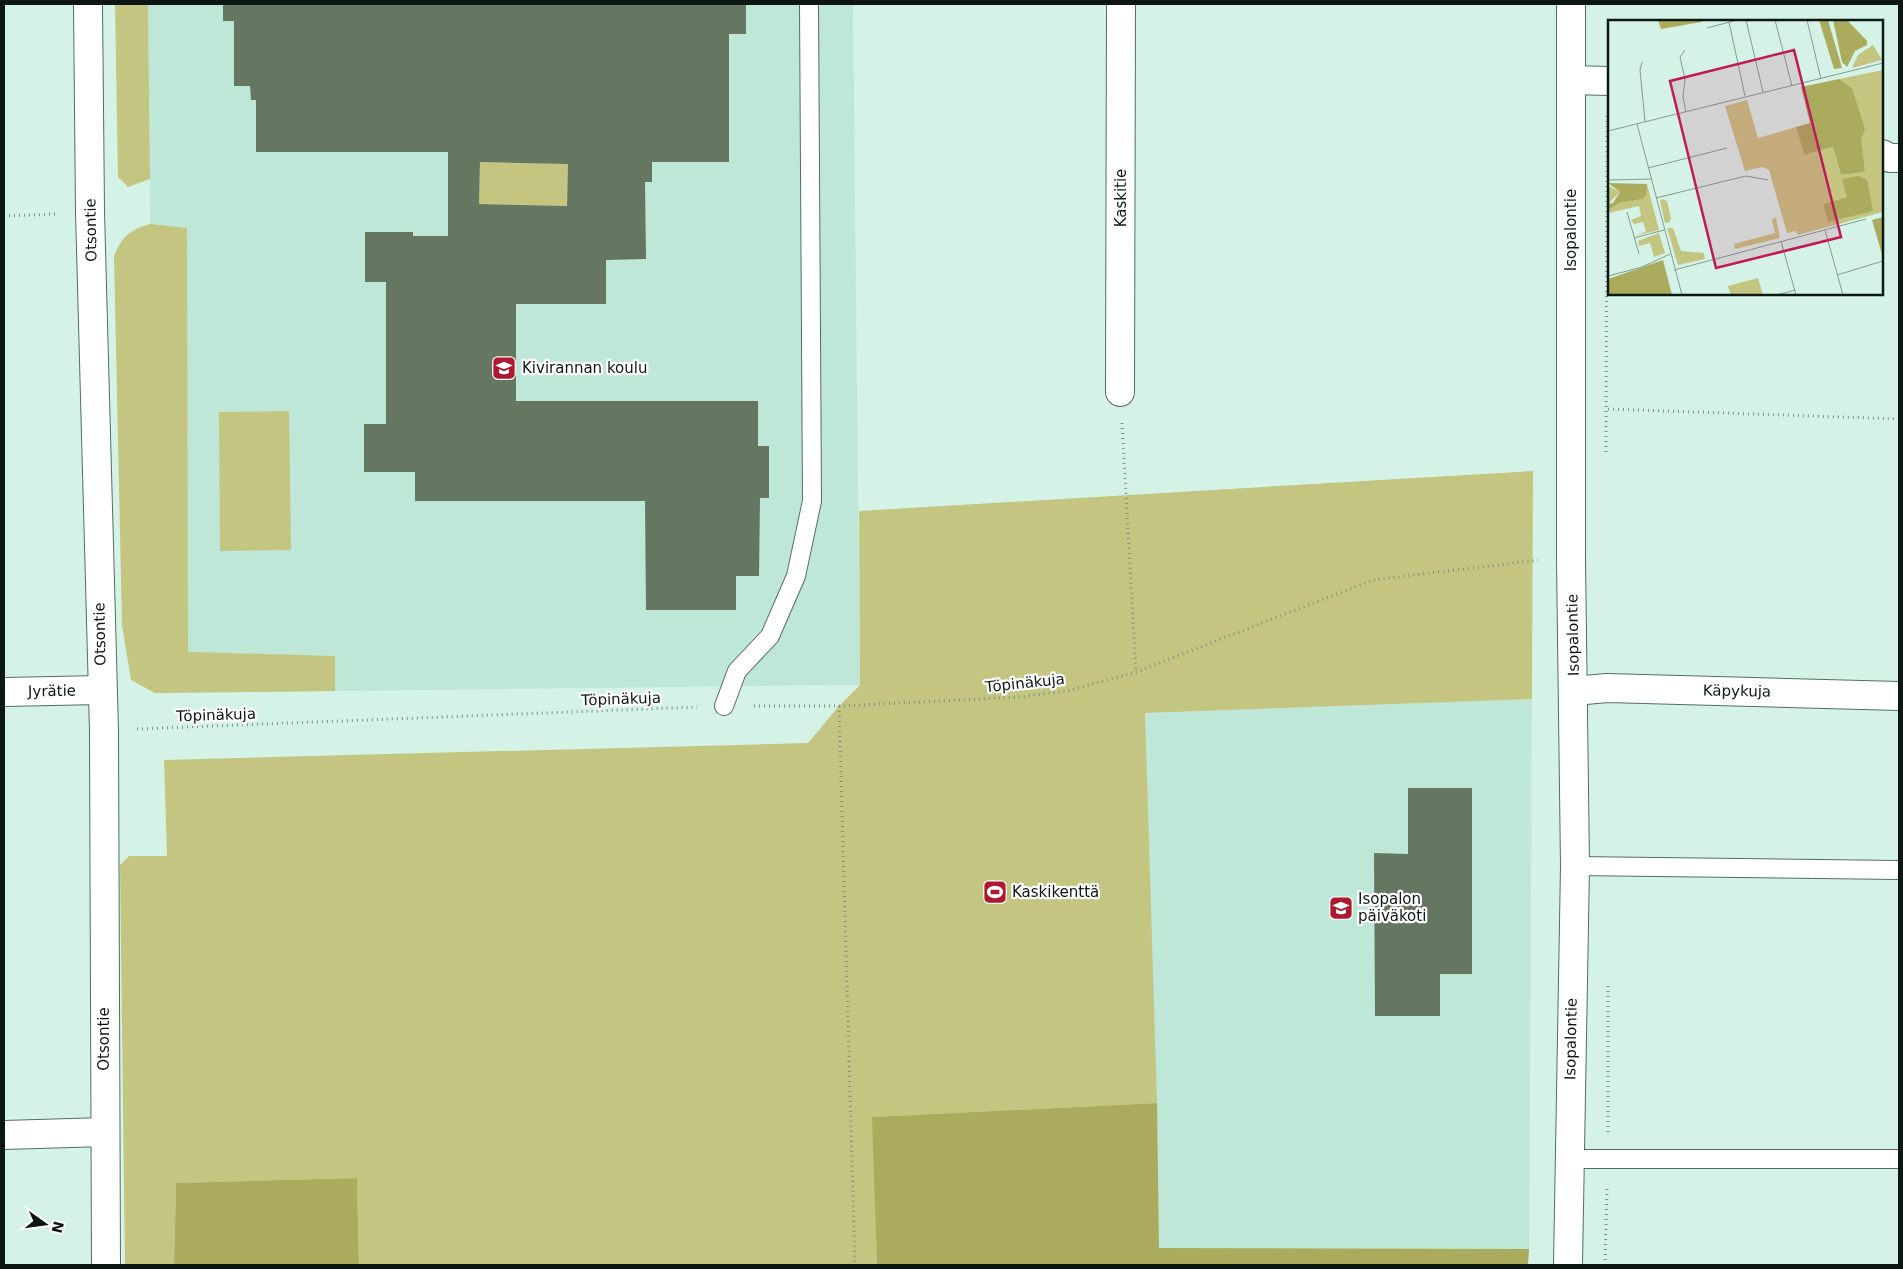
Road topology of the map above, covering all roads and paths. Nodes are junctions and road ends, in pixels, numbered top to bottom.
1 (88, 4) edge
2 (810, 4) edge
3 (1121, 4) edge
4 (1571, 4) edge
5 (1571, 80) junction
6 (1608, 81) edge
7 (1883, 154) edge
8 (1899, 158) edge
9 (90, 212) junction
10 (4, 216) edge
11 (1120, 392) joint
12 (1571, 408) junction
13 (1899, 419) edge
14 (1571, 559) junction
15 (1136, 672) junction
16 (101, 690) junction
17 (1574, 691) junction
18 (4, 692) edge
19 (1899, 696) edge
20 (724, 706) junction
21 (839, 706) junction
22 (104, 731) junction
23 (1575, 866) junction
24 (1899, 870) edge
25 (105, 1132) junction
26 (4, 1135) edge
27 (1569, 1159) junction
28 (1899, 1159) edge
29 (106, 1265) edge
30 (854, 1265) edge
31 (1568, 1265) edge

1 - 9 street, Otsontie
2 - 20 lane
3 - 11 street, Kaskitie
4 - 5 street, Isopalontie
5 - 6 street
5 - 12 street, Isopalontie
7 - 8 street
9 - 10 path
9 - 16 street, Otsontie
11 - 15 path
12 - 13 path
12 - 14 street, Isopalontie
14 - 15 path, Töpinäkuja
14 - 17 street, Isopalontie
15 - 21 path, Töpinäkuja
16 - 18 street, Jyrätie
16 - 22 street, Otsontie
17 - 19 street, Käpykuja
17 - 23 street, Isopalontie
20 - 21 path, Töpinäkuja
20 - 22 path, Töpinäkuja
21 - 30 path
22 - 25 street, Otsontie
23 - 24 lane
23 - 27 street, Isopalontie
25 - 26 street
25 - 29 street, Otsontie
27 - 28 lane
27 - 31 street, Isopalontie

